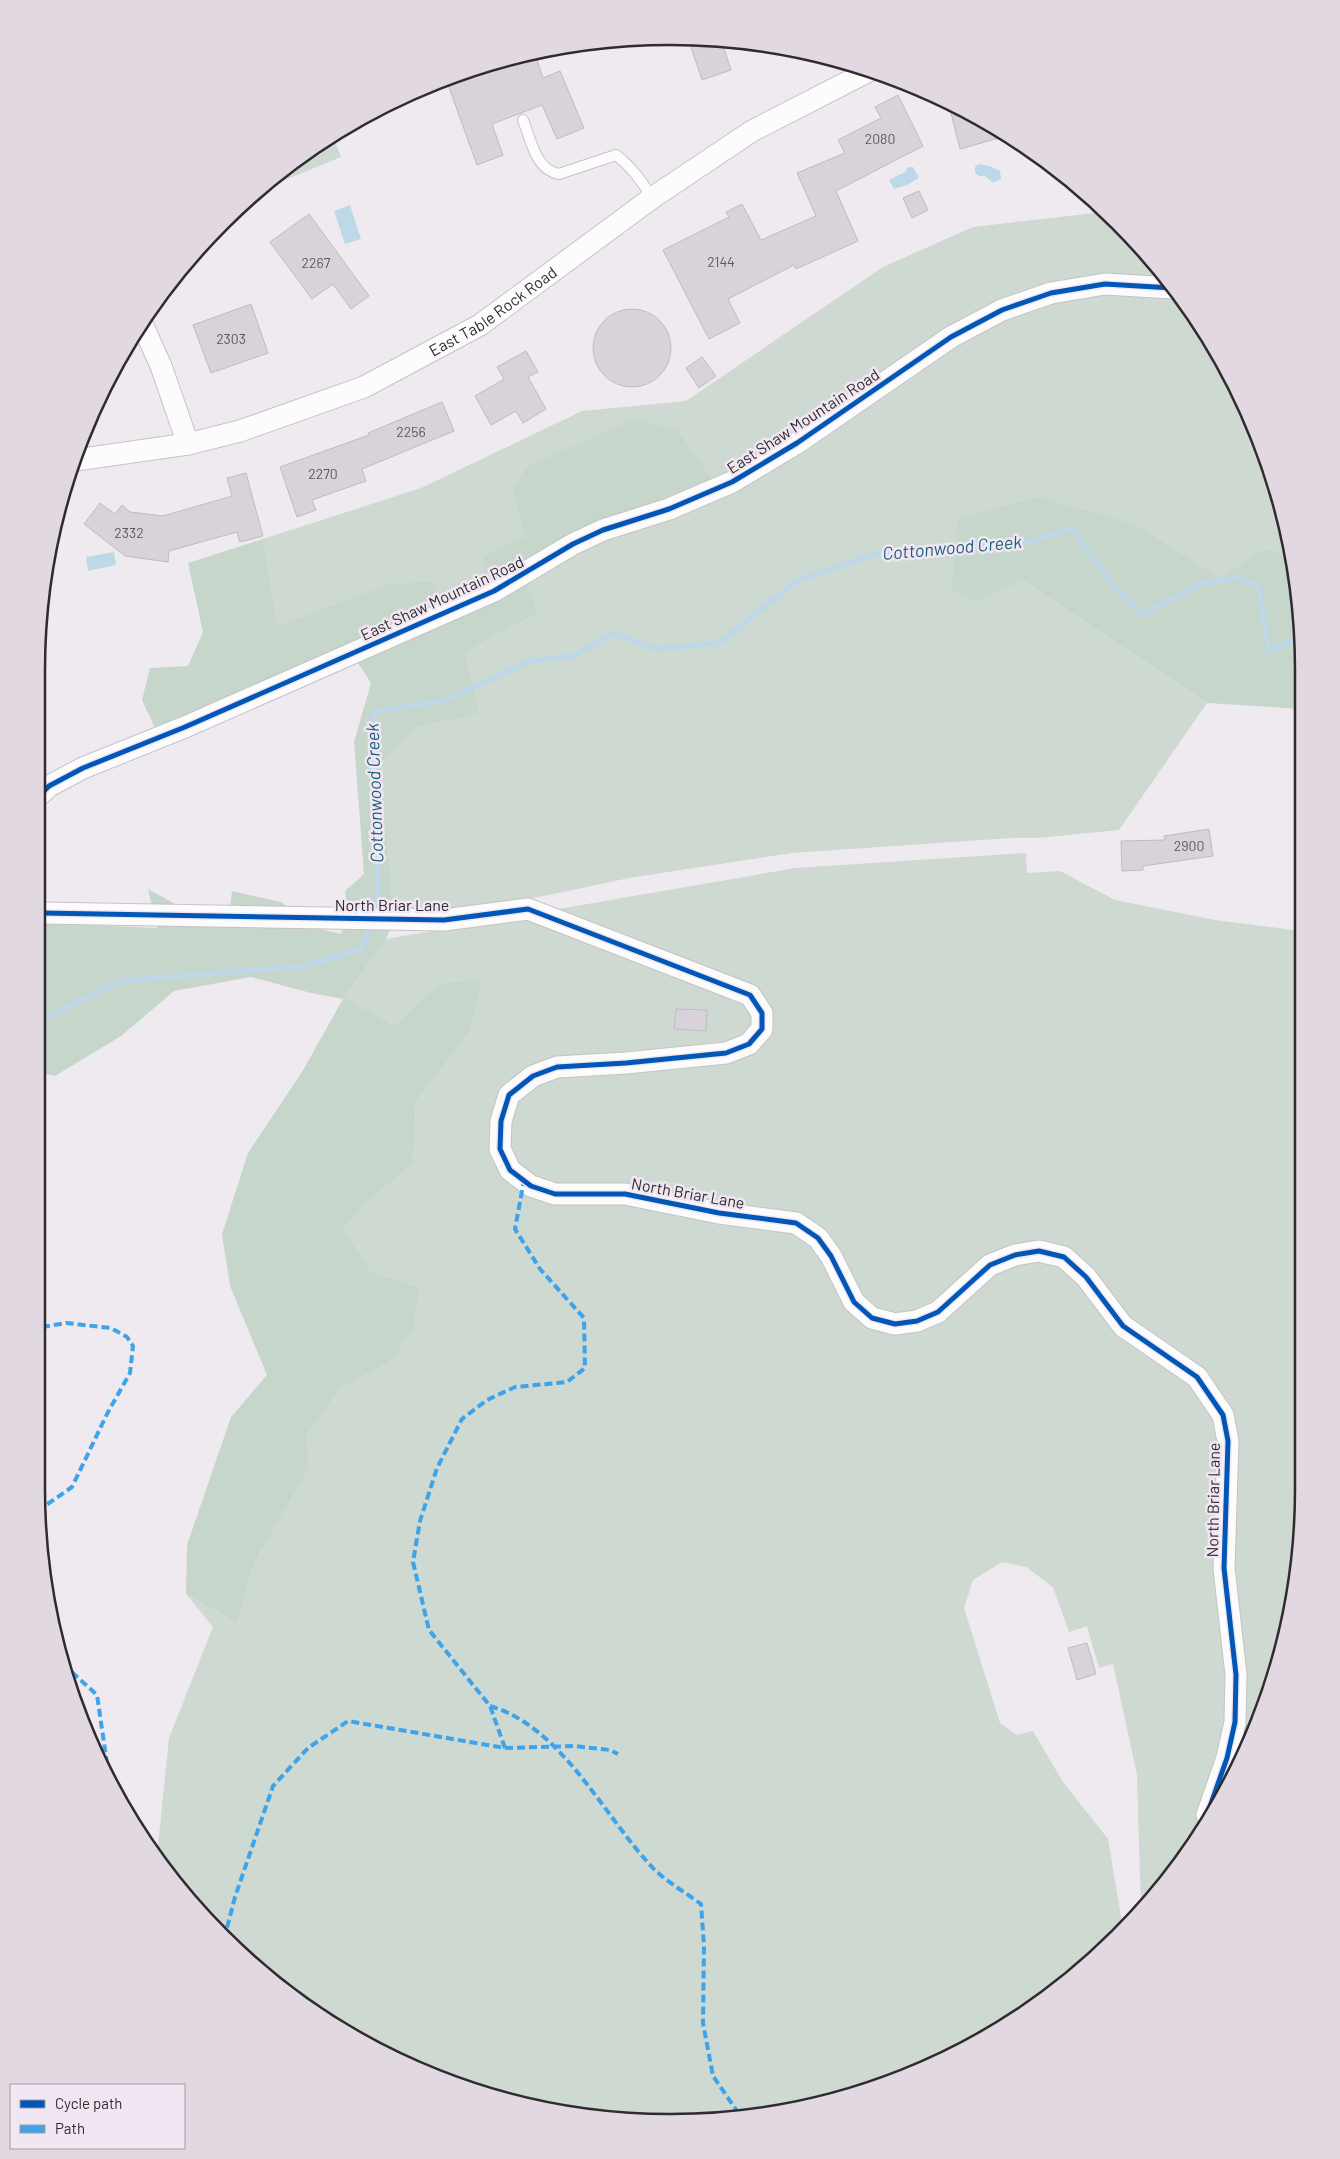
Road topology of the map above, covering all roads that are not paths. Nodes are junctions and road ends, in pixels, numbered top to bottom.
1 (861, 75) edge
2 (523, 120) dead end
3 (652, 198) junction
4 (1164, 288) edge
5 (145, 331) edge
6 (188, 444) junction
7 (82, 459) edge
8 (45, 790) edge
9 (45, 913) edge
10 (1213, 1799) edge

1 - 3 street, East Table Rock Road
2 - 3 lane
3 - 6 street, East Table Rock Road
4 - 8 street, East Shaw Mountain Road
5 - 6 street
6 - 7 street, East Table Rock Road
9 - 10 street, North Briar Lane

